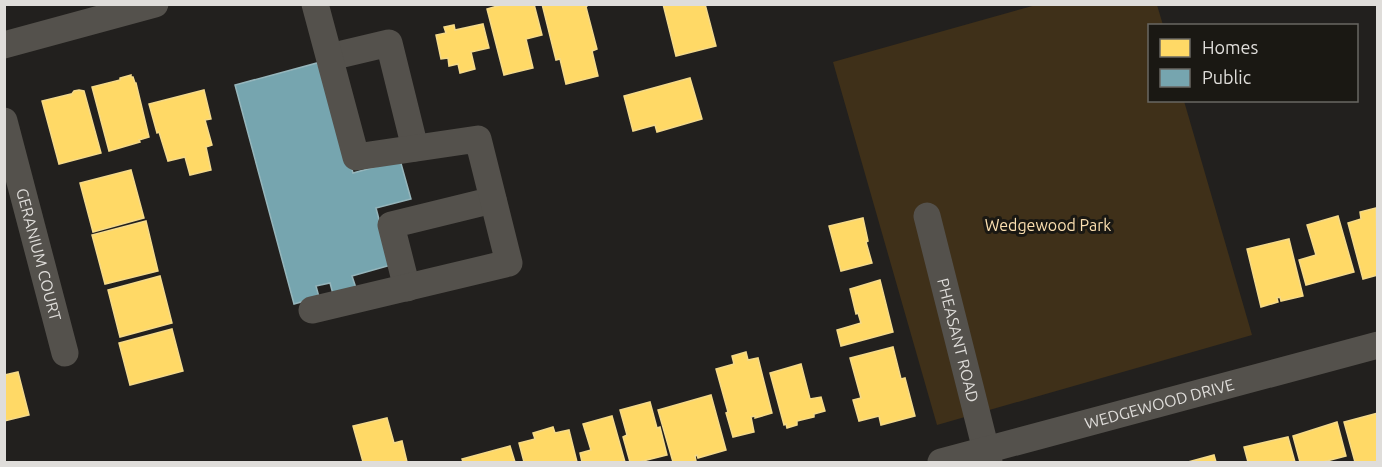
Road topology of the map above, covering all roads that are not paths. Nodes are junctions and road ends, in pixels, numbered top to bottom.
1 (155, 4) edge
2 (315, 4) edge
3 (4, 45) edge
4 (330, 57) junction
5 (4, 121) edge
6 (415, 148) junction
7 (493, 200) junction
8 (927, 216) dead end
9 (407, 288) junction
10 (312, 310) dead end
11 (1377, 345) edge
12 (65, 353) dead end
13 (987, 457) edge
14 (941, 462) edge

1 - 3 street
2 - 4 street
4 - 6 street
4 - 6 street
5 - 12 street, GERANIUM COURT
6 - 7 street
7 - 9 street
7 - 9 street
8 - 13 street, PHEASANT ROAD
9 - 10 street
11 - 13 street, WEDGEWOOD DRIVE
13 - 14 street, WEDGEWOOD DRIVE

